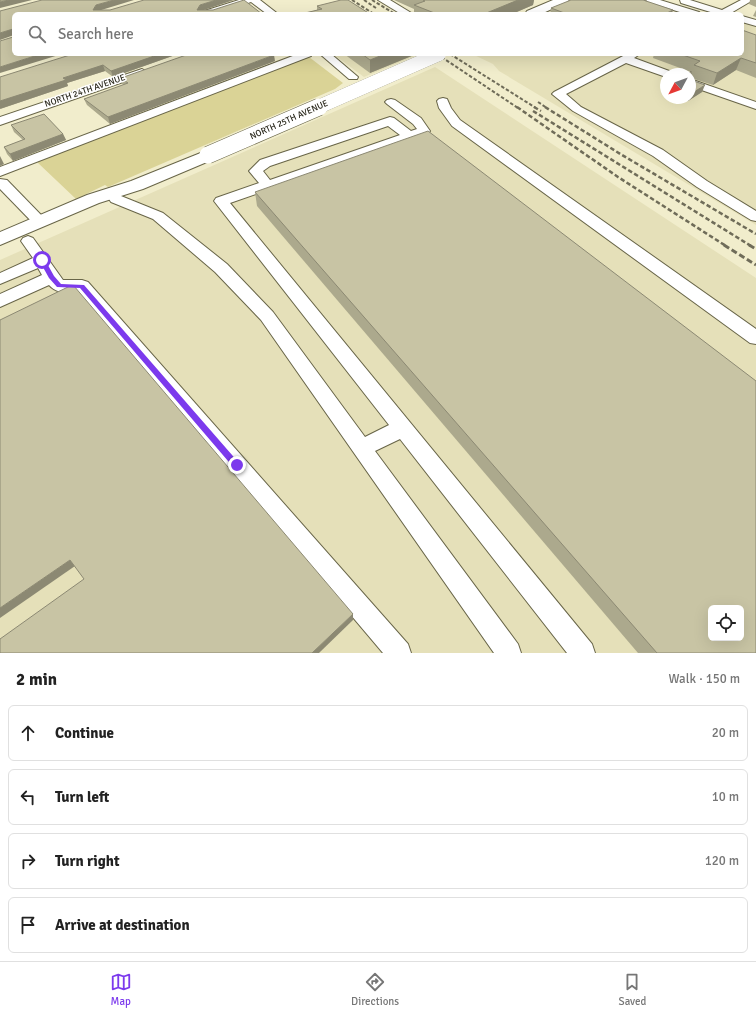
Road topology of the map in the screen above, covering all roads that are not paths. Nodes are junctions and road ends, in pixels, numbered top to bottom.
1 (248, 0) edge
2 (254, 0) edge
3 (383, 0) edge
4 (563, 0) edge
5 (651, 0) edge
6 (748, 0) edge
7 (684, 1) edge
8 (674, 7) junction
9 (210, 12) edge
10 (270, 12) edge
11 (404, 12) edge
12 (536, 12) edge
13 (690, 12) edge
14 (717, 12) edge
15 (722, 12) edge
16 (744, 20) edge
17 (756, 23) edge
18 (302, 56) edge
19 (327, 56) edge
20 (434, 56) edge
21 (630, 56) edge
22 (156, 67) edge
23 (660, 70) edge
24 (353, 77) dead end
25 (696, 84) edge
26 (443, 101) dead end
27 (391, 102) dead end
28 (756, 106) edge
29 (0, 121) edge
30 (1, 177) edge
31 (138, 186) junction
32 (116, 199) junction
33 (756, 217) edge
34 (40, 222) junction
35 (0, 239) edge
36 (28, 242) junction
37 (0, 254) edge
38 (42, 260) junction
39 (51, 277) junction
40 (0, 279) edge
41 (0, 301) edge
42 (756, 338) edge
43 (403, 428) junction
44 (362, 448) junction
45 (399, 653) edge
46 (509, 653) edge
47 (582, 653) edge

1 - 9 street
2 - 10 street
3 - 11 street
4 - 12 main road
5 - 8 street
6 - 15 street
7 - 8 street
7 - 14 street
8 - 13 street
16 - 17 street
18 - 30 street
19 - 24 street
20 - 31 main road, NORTH 25TH AVENUE, bridge
21 - 23 street
21 - 33 street
22 - 29 street, NORTH 24TH AVENUE
25 - 28 street
26 - 42 street
27 - 43 street
30 - 34 street
31 - 32 main road, NORTH 25TH AVENUE
31 - 34 main road, NORTH 25TH AVENUE
32 - 36 main road, NORTH 25TH AVENUE
32 - 44 street
34 - 35 main road, NORTH 25TH AVENUE
36 - 37 main road, NORTH 25TH AVENUE
36 - 38 street
38 - 39 street
38 - 40 street
39 - 41 street
39 - 45 street
43 - 44 street
43 - 47 street
44 - 46 street

